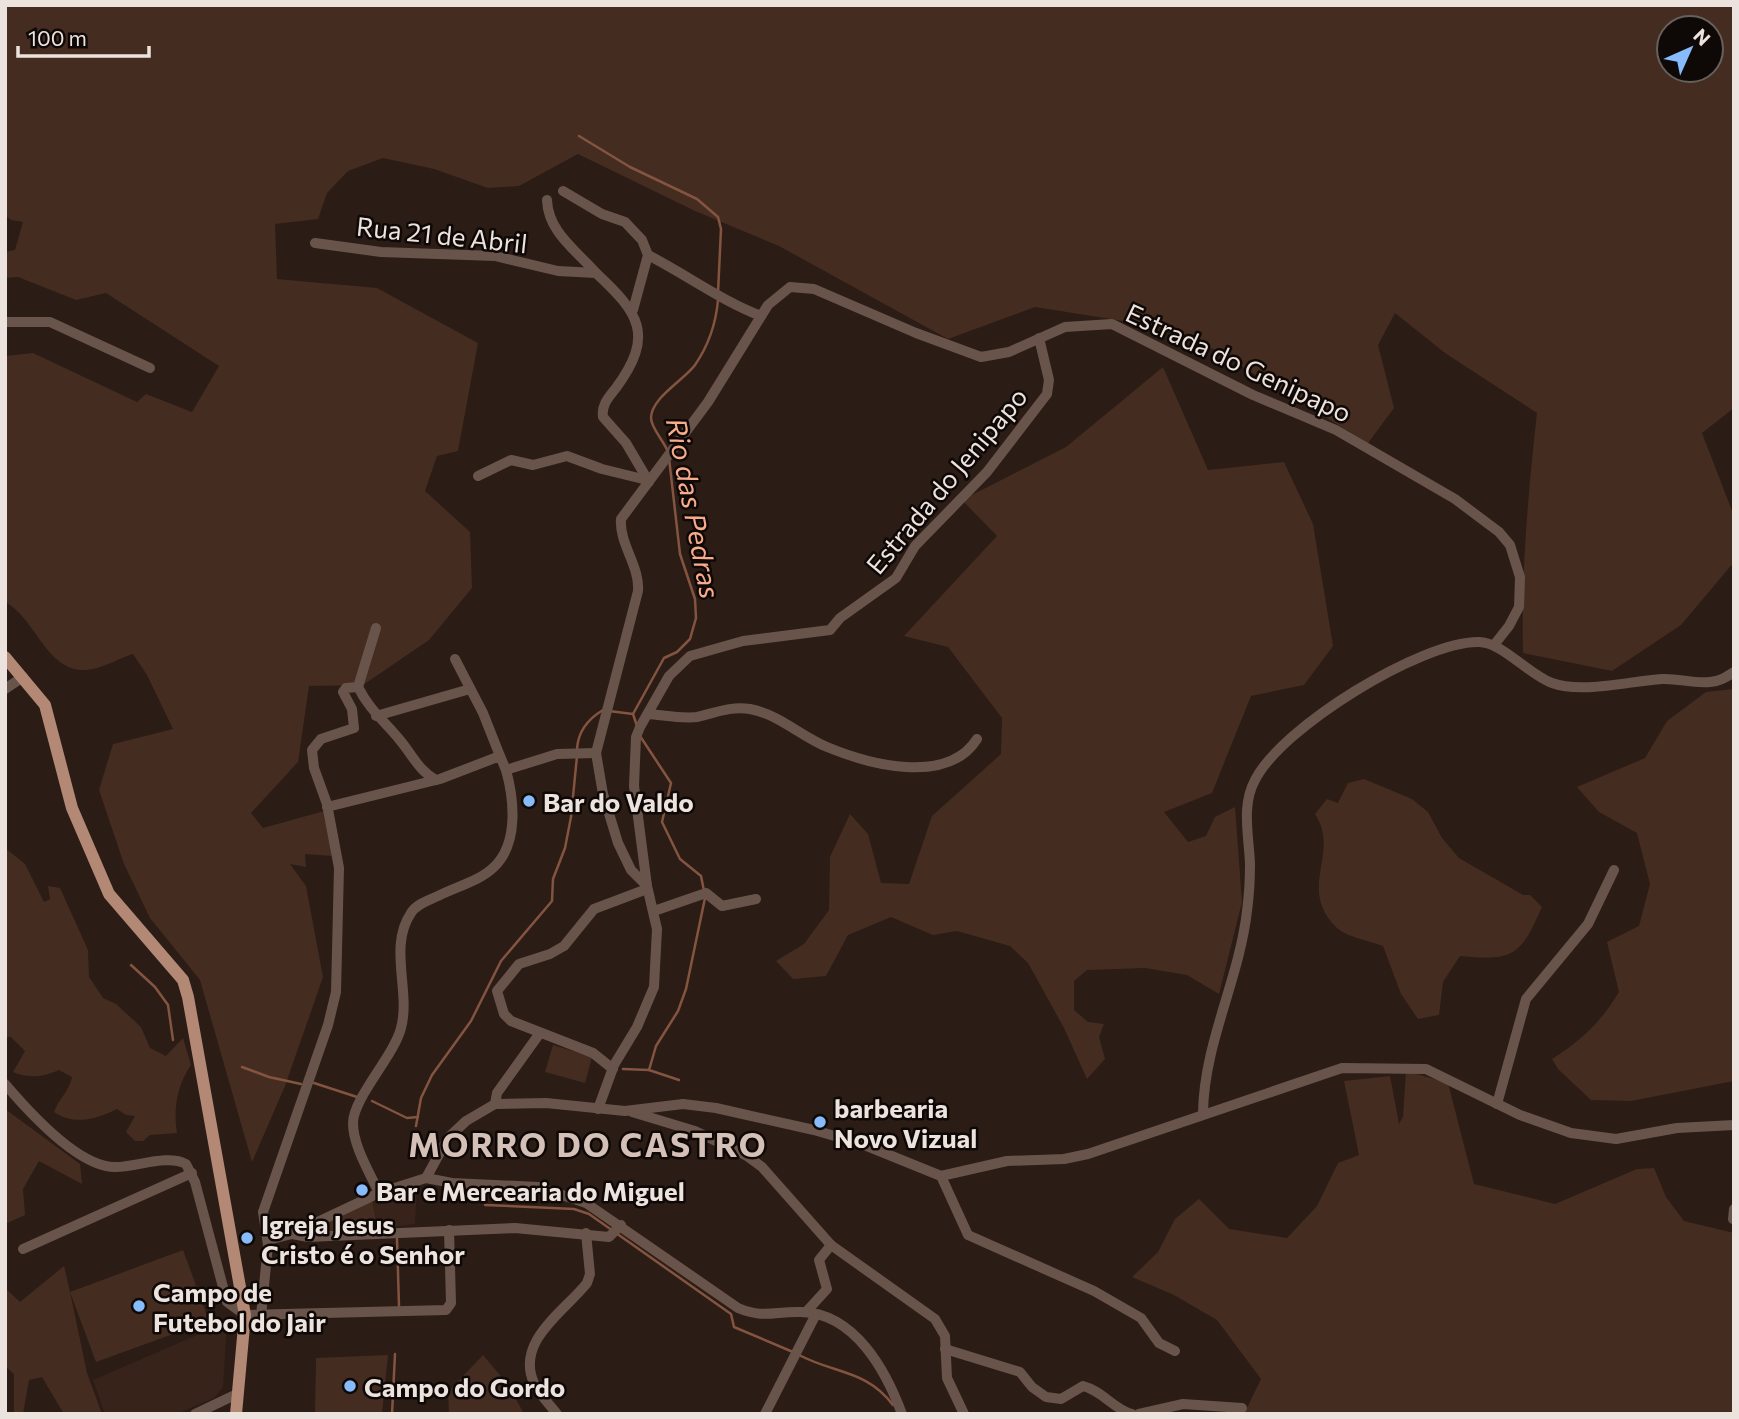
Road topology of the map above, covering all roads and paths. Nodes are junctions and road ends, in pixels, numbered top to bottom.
1 (563, 191) dead end
2 (547, 200) dead end
3 (315, 243) dead end
4 (648, 255) junction
5 (596, 273) junction
6 (633, 310) junction
7 (761, 316) junction
8 (5, 322) edge
9 (1039, 338) junction
10 (150, 368) dead end
11 (478, 476) dead end
12 (648, 481) junction
13 (376, 628) dead end
14 (1494, 645) junction
15 (5, 657) edge
16 (455, 659) dead end
17 (1734, 673) edge
18 (23, 677) junction
19 (358, 687) junction
20 (5, 689) edge
21 (470, 689) junction
22 (648, 714) junction
23 (376, 716) junction
24 (977, 739) dead end
25 (596, 752) junction
26 (500, 756) junction
27 (506, 770) junction
28 (436, 780) junction
29 (327, 807) junction
30 (1614, 870) dead end
31 (647, 888) junction
32 (756, 899) dead end
33 (654, 911) junction
34 (540, 1033) junction
35 (613, 1069) junction
36 (5, 1084) edge
37 (495, 1104) junction
38 (1497, 1104) junction
39 (598, 1109) junction
40 (625, 1111) junction
41 (1203, 1113) junction
42 (1734, 1125) edge
43 (192, 1173) junction
44 (941, 1176) junction
45 (426, 1178) junction
46 (379, 1193) junction
47 (621, 1225) junction
48 (449, 1230) junction
49 (304, 1232) junction
50 (586, 1233) junction
51 (268, 1240) junction
52 (831, 1245) junction
53 (23, 1249) dead end
54 (811, 1313) junction
55 (245, 1315) junction
56 (261, 1317) junction
57 (944, 1349) junction
58 (1175, 1351) dead end
59 (237, 1394) junction
60 (1242, 1408) dead end
61 (195, 1414) edge
62 (236, 1414) edge
63 (556, 1414) edge
64 (765, 1414) edge
65 (902, 1414) edge
66 (964, 1414) edge
67 (1132, 1414) edge
68 (1139, 1414) edge

1 - 4 street
2 - 5 street
3 - 5 street, Rua 21 de Abril
4 - 6 street
4 - 7 street
5 - 6 street
6 - 12 street
7 - 9 street, Estrada do Genipapo
7 - 12 street, Estrada do Genipapo
8 - 10 street
9 - 14 street, Estrada do Genipapo
9 - 22 street, Estrada do Jenipapo
11 - 12 street
12 - 25 street, Estrada do Genipapo
13 - 19 street
14 - 17 street
14 - 41 street
15 - 18 main road
16 - 21 street
18 - 20 street
18 - 55 main road
19 - 23 street
19 - 29 street
21 - 23 street
21 - 26 street
22 - 24 street
22 - 31 street, Estrada do Jenipapo
23 - 28 street
25 - 27 street
25 - 31 street, Estrada do Genipapo
26 - 27 street
26 - 28 street
27 - 46 street
28 - 29 street
29 - 51 street
30 - 38 street
31 - 33 street, Estrada do Jenipapo
31 - 34 street
32 - 33 street
33 - 35 street, Estrada do Jenipapo
34 - 35 street
34 - 37 street
35 - 39 street, Estrada do Jenipapo
36 - 43 street
37 - 39 street
37 - 45 street
38 - 41 street
38 - 42 street
39 - 40 street
40 - 44 street
40 - 52 street
41 - 44 street
43 - 53 street
43 - 55 street
44 - 58 street
45 - 46 street
45 - 47 street
46 - 49 street
47 - 50 street
47 - 54 street
48 - 49 street
48 - 50 street
48 - 56 street
49 - 51 street
50 - 63 street
51 - 56 street
52 - 54 street
52 - 57 street
54 - 64 street
54 - 65 street
55 - 56 street
55 - 59 main road
57 - 66 street
57 - 67 street
59 - 61 street
59 - 62 main road
60 - 68 street

